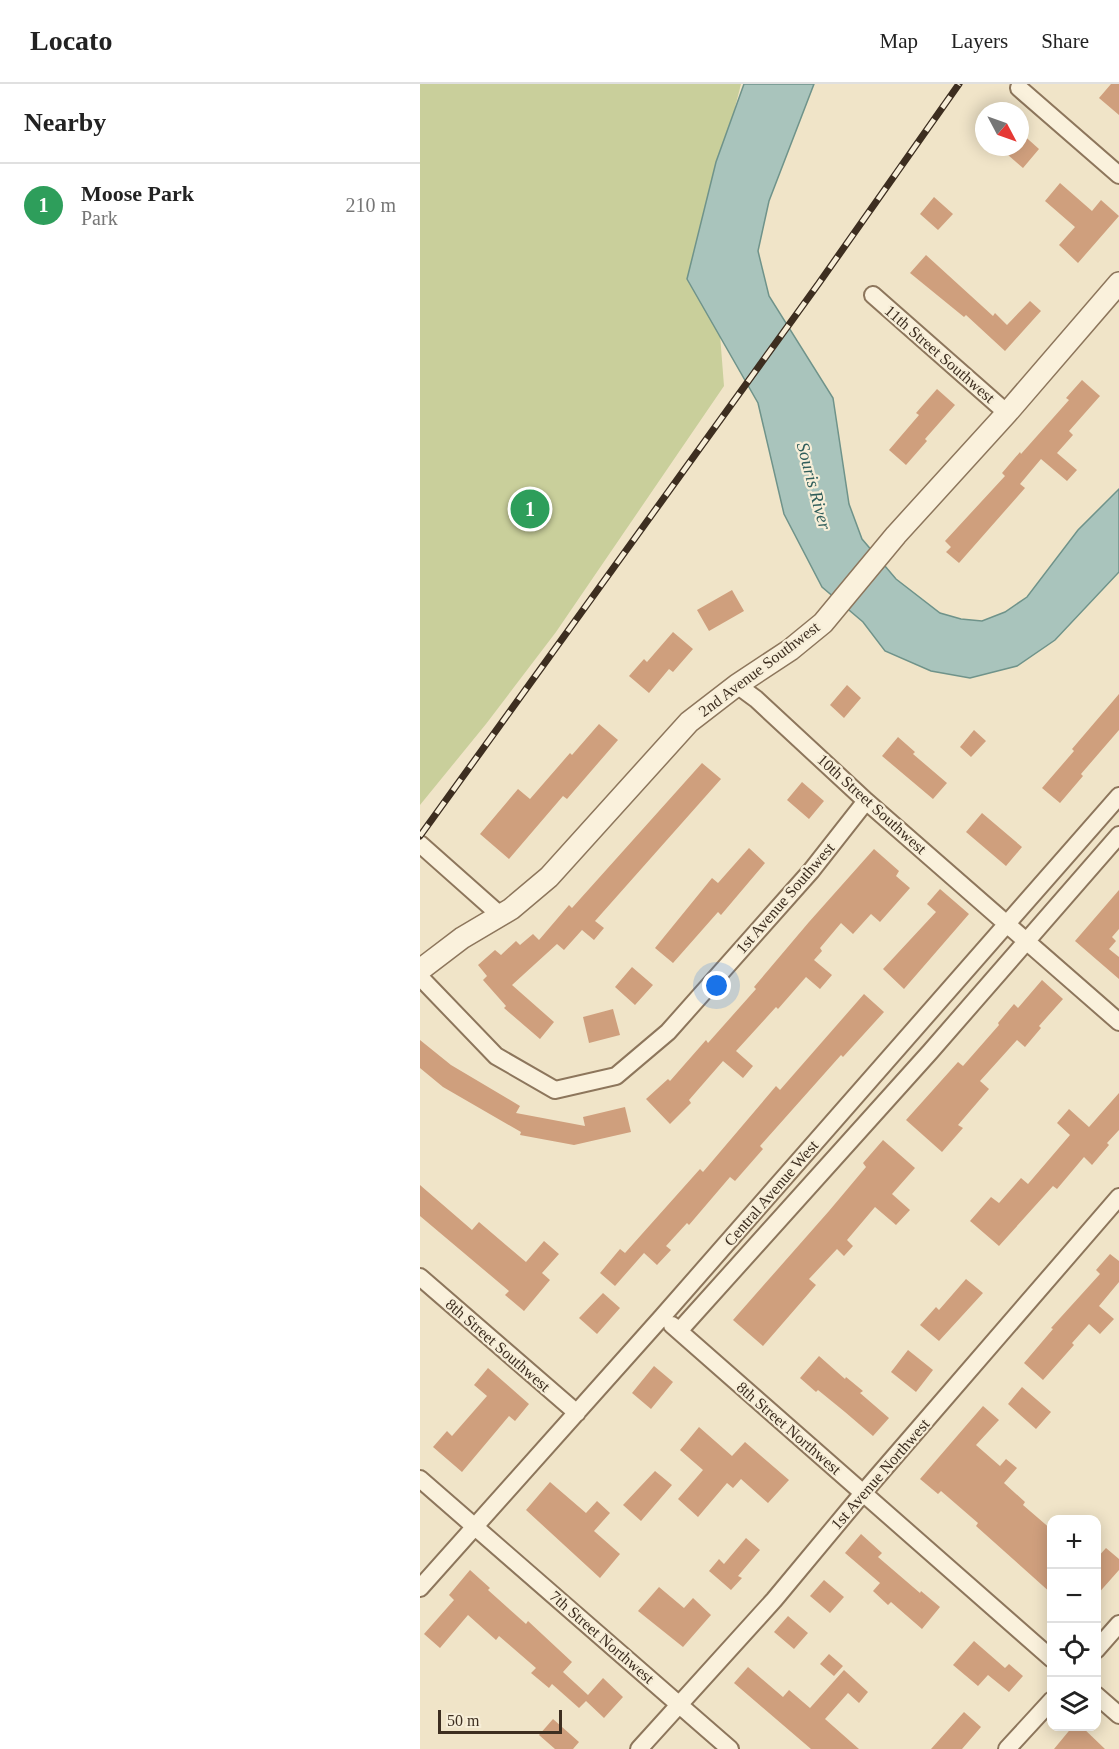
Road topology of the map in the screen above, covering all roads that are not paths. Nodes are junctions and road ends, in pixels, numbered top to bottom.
1 (1019, 88) dead end
2 (1119, 175) edge
3 (1119, 283) edge
4 (873, 295) dead end
5 (1007, 413) junction
6 (737, 685) junction
7 (1119, 796) edge
8 (866, 801) junction
9 (1119, 835) edge
10 (420, 844) edge
11 (500, 915) junction
12 (1006, 923) junction
13 (1026, 940) junction
14 (420, 970) edge
15 (420, 977) edge
16 (1119, 1022) edge
17 (1119, 1197) edge
18 (420, 1278) edge
19 (662, 1317) junction
20 (679, 1331) junction
21 (577, 1413) junction
22 (420, 1479) edge
23 (863, 1493) junction
24 (474, 1526) junction
25 (420, 1588) edge
26 (1119, 1624) edge
27 (1101, 1644) edge
28 (1047, 1655) edge
29 (1101, 1699) edge
30 (679, 1704) junction
31 (1047, 1705) edge
32 (1119, 1715) edge
33 (639, 1749) edge
34 (730, 1749) edge
35 (1007, 1749) edge

1 - 2 street
3 - 5 street, 2nd Avenue Southwest
4 - 5 street, 11th Street Southwest
5 - 6 street, 2nd Avenue Southwest
6 - 8 street, 10th Street Southwest
6 - 11 street, 2nd Avenue Southwest
7 - 12 street, Central Avenue West
8 - 12 street, 10th Street Southwest
8 - 15 street, 1st Avenue Southwest
9 - 13 street
10 - 11 street
11 - 14 street, 2nd Avenue Southwest
12 - 13 street, 10th Street Southwest
12 - 19 street, Central Avenue West
13 - 16 street, 10th Street Southwest
13 - 20 street
17 - 23 street, 1st Avenue Northwest
18 - 21 street, 8th Street Southwest
19 - 20 street, 8th Street Northwest
19 - 21 street, Central Avenue West
20 - 23 street, 8th Street Northwest
21 - 24 street, Central Avenue West
22 - 24 street, 7th Street Northwest
23 - 28 street, 8th Street Northwest
23 - 30 street, 1st Avenue Northwest
24 - 25 street, Central Avenue West
24 - 30 street, 7th Street Northwest
26 - 27 street
29 - 32 street
30 - 33 street, 1st Avenue Northwest
30 - 34 street, 7th Street Northwest
31 - 35 street

